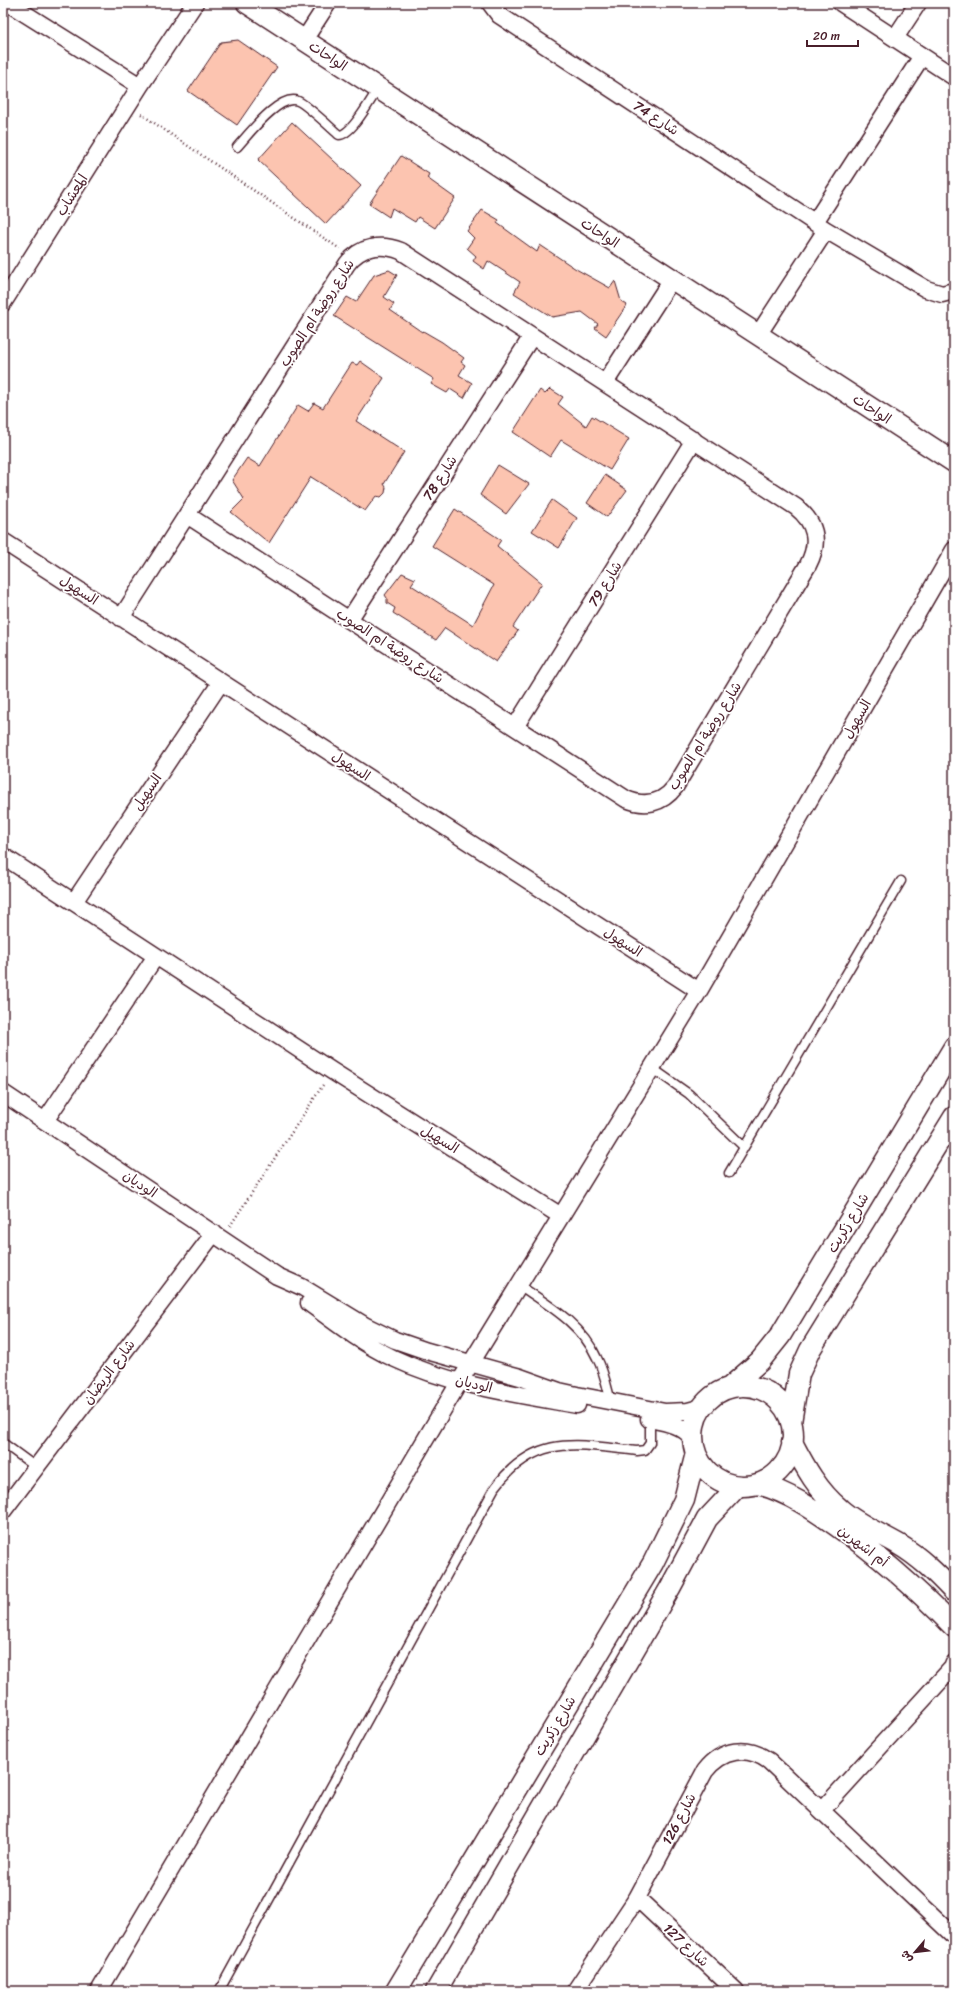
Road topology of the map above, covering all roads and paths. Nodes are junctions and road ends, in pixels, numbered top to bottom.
1 (8, 3) edge
2 (195, 3) edge
3 (247, 3) edge
4 (328, 3) edge
5 (490, 3) edge
6 (841, 3) edge
7 (918, 3) edge
8 (895, 38) junction
9 (304, 40) junction
10 (922, 56) junction
11 (954, 77) edge
12 (140, 86) junction
13 (378, 89) junction
14 (128, 106) junction
15 (237, 147) dead end
16 (821, 226) junction
17 (352, 257) junction
18 (672, 279) junction
19 (954, 292) edge
20 (3, 303) edge
21 (758, 335) junction
22 (532, 336) junction
23 (605, 383) junction
24 (694, 440) junction
25 (954, 462) edge
26 (187, 515) junction
27 (3, 541) edge
28 (954, 550) edge
29 (121, 618) junction
30 (349, 620) junction
31 (221, 682) junction
32 (515, 727) junction
33 (3, 856) edge
34 (901, 881) dead end
35 (74, 902) junction
36 (156, 956) junction
37 (699, 991) junction
38 (954, 1047) edge
39 (652, 1068) junction
40 (332, 1071) junction
41 (3, 1093) edge
42 (954, 1117) edge
43 (45, 1121) junction
44 (744, 1147) junction
45 (729, 1173) dead end
46 (561, 1216) junction
47 (218, 1236) junction
48 (278, 1276) junction
49 (519, 1285) junction
50 (472, 1363) junction
51 (460, 1381) junction
52 (729, 1388) junction
53 (611, 1402) junction
54 (703, 1407) junction
55 (650, 1419) junction
56 (792, 1432) junction
57 (3, 1443) edge
58 (695, 1446) junction
59 (37, 1468) junction
60 (748, 1485) junction
61 (3, 1511) edge
62 (853, 1528) junction
63 (952, 1586) edge
64 (954, 1627) edge
65 (953, 1666) edge
66 (822, 1810) junction
67 (636, 1898) junction
68 (954, 1936) edge
69 (99, 1991) edge
70 (220, 1991) edge
71 (396, 1991) edge
72 (436, 1991) edge
73 (576, 1991) edge
74 (736, 1991) edge

1 - 12 street
2 - 12 street, المعشاب
3 - 9 street, الواحات
4 - 9 street
5 - 16 street, شارع 74
6 - 8 street
7 - 8 street
8 - 10 street
9 - 13 street, الواحات
10 - 11 street
10 - 16 street
12 - 14 street, المعشاب
13 - 15 lane
13 - 18 street, الواحات
14 - 17 path
14 - 20 street, المعشاب
16 - 19 street, شارع 74
16 - 21 street
17 - 22 street, شارع روضة ام الصوب
17 - 26 street, شارع روضة ام الصوب
18 - 21 street, الواحات
18 - 23 street
21 - 25 street, الواحات
22 - 23 street, شارع روضة ام الصوب
22 - 30 street, شارع 78
23 - 24 street, شارع روضة ام الصوب
24 - 32 street, شارع 79
24 - 32 street, شارع روضة ام الصوب
26 - 29 street, شارع روضة ام الصوب
26 - 30 street, شارع روضة ام الصوب
27 - 29 street, السهول
28 - 37 street, السهول
29 - 31 street, السهول
30 - 32 street, شارع روضة ام الصوب
31 - 35 street, السهيل
31 - 37 street, السهول
33 - 35 street, السهيل
34 - 44 lane
35 - 36 street, السهيل
36 - 40 street, السهيل
36 - 43 street
37 - 39 street, السهول
38 - 52 street, شارع زكريت
39 - 44 lane
39 - 46 street, السهول
40 - 46 street, السهيل
40 - 47 path
41 - 43 street, الوديان
42 - 56 street
43 - 47 street, الوديان
44 - 45 lane
46 - 49 street
47 - 48 street, الوديان
47 - 59 street, شارع الريضان
48 - 50 street, الوديان
48 - 51 street, الوديان
49 - 50 street
49 - 53 lane
50 - 51 street
50 - 53 street, الوديان
51 - 55 street, الوديان
51 - 69 street
52 - 54 street
52 - 56 street
53 - 54 street, الوديان
54 - 58 street
55 - 58 street, الوديان
55 - 70 lane
56 - 60 street
56 - 62 street, أم اشهرين
57 - 59 lane
58 - 60 street
58 - 71 street, شارع زكريت
59 - 61 street, شارع الريضان
60 - 62 street, أم اشهرين
60 - 72 street, شارع زكريت
62 - 63 street, أم اشهرين
62 - 64 street, أم اشهرين
65 - 66 street
66 - 67 street, شارع 126
66 - 68 street, شارع 126
67 - 73 street, شارع 126
67 - 74 street, شارع 127

